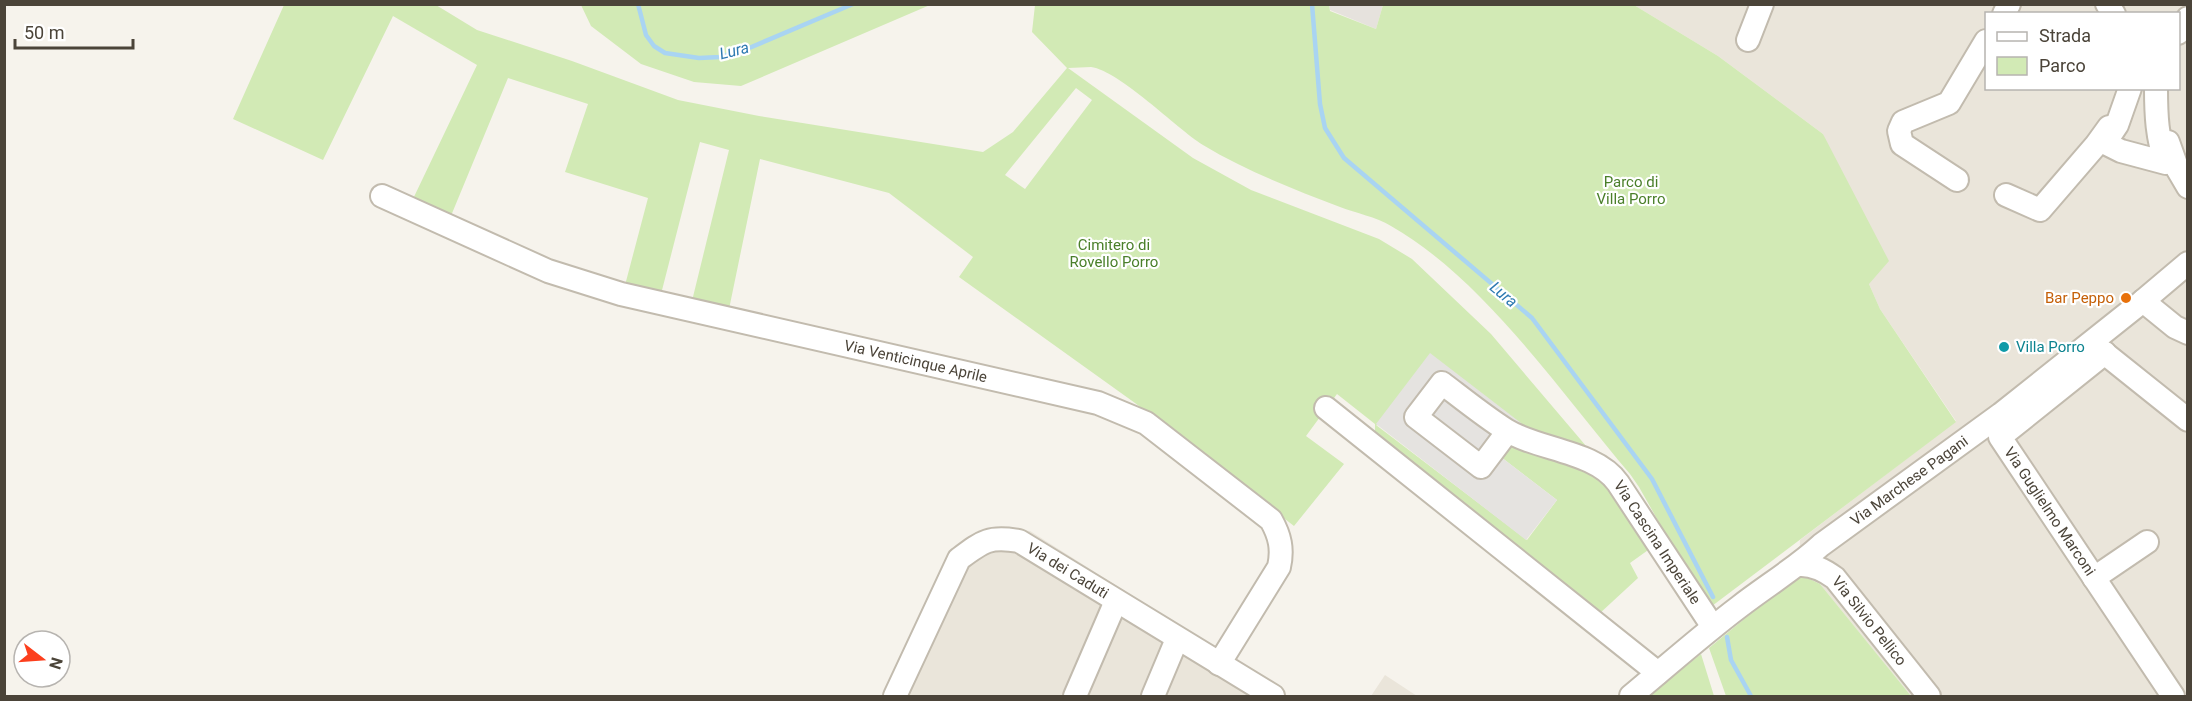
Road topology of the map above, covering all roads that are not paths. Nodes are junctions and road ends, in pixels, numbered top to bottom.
1 (1762, 4) edge
2 (1748, 40) dead end
3 (1985, 43) edge
4 (2122, 90) edge
5 (2129, 90) edge
6 (2156, 90) edge
7 (2163, 90) edge
8 (2096, 145) junction
9 (2181, 164) edge
10 (1957, 180) dead end
11 (2006, 195) dead end
12 (382, 196) dead end
13 (2187, 263) edge
14 (2143, 301) junction
15 (2187, 333) edge
16 (2098, 348) junction
17 (1326, 408) dead end
18 (2187, 420) edge
19 (1508, 431) dead end
20 (2147, 542) dead end
21 (1799, 565) junction
22 (2094, 578) junction
23 (1116, 601) junction
24 (1713, 627) junction
25 (1177, 639) junction
26 (1220, 664) junction
27 (1658, 673) junction
28 (895, 696) edge
29 (1075, 696) edge
30 (1153, 696) edge
31 (1273, 696) edge
32 (1631, 696) edge
33 (1929, 696) edge
34 (2173, 696) edge

1 - 2 street
3 - 10 street
4 - 8 street
5 - 6 street
7 - 9 street
8 - 9 street
8 - 11 street
12 - 26 street, Via Venticinque Aprile
13 - 14 street, Via Marchese Pagani
14 - 15 street
14 - 16 street, Via Marchese Pagani
16 - 18 street
16 - 21 street, Via Marchese Pagani
16 - 22 street, Via Guglielmo Marconi
17 - 27 street
19 - 24 street, Via Cascina Imperiale
20 - 22 street
21 - 24 street, Via Marchese Pagani
21 - 33 street, Via Silvio Pellico
22 - 34 street, Via Guglielmo Marconi
23 - 25 street, Via dei Caduti
23 - 28 street, Via dei Caduti
23 - 29 street
24 - 27 street, Via Marchese Pagani
25 - 26 street, Via dei Caduti
25 - 30 street
26 - 31 street, Via dei Caduti
27 - 32 street, Via Marchese Pagani

